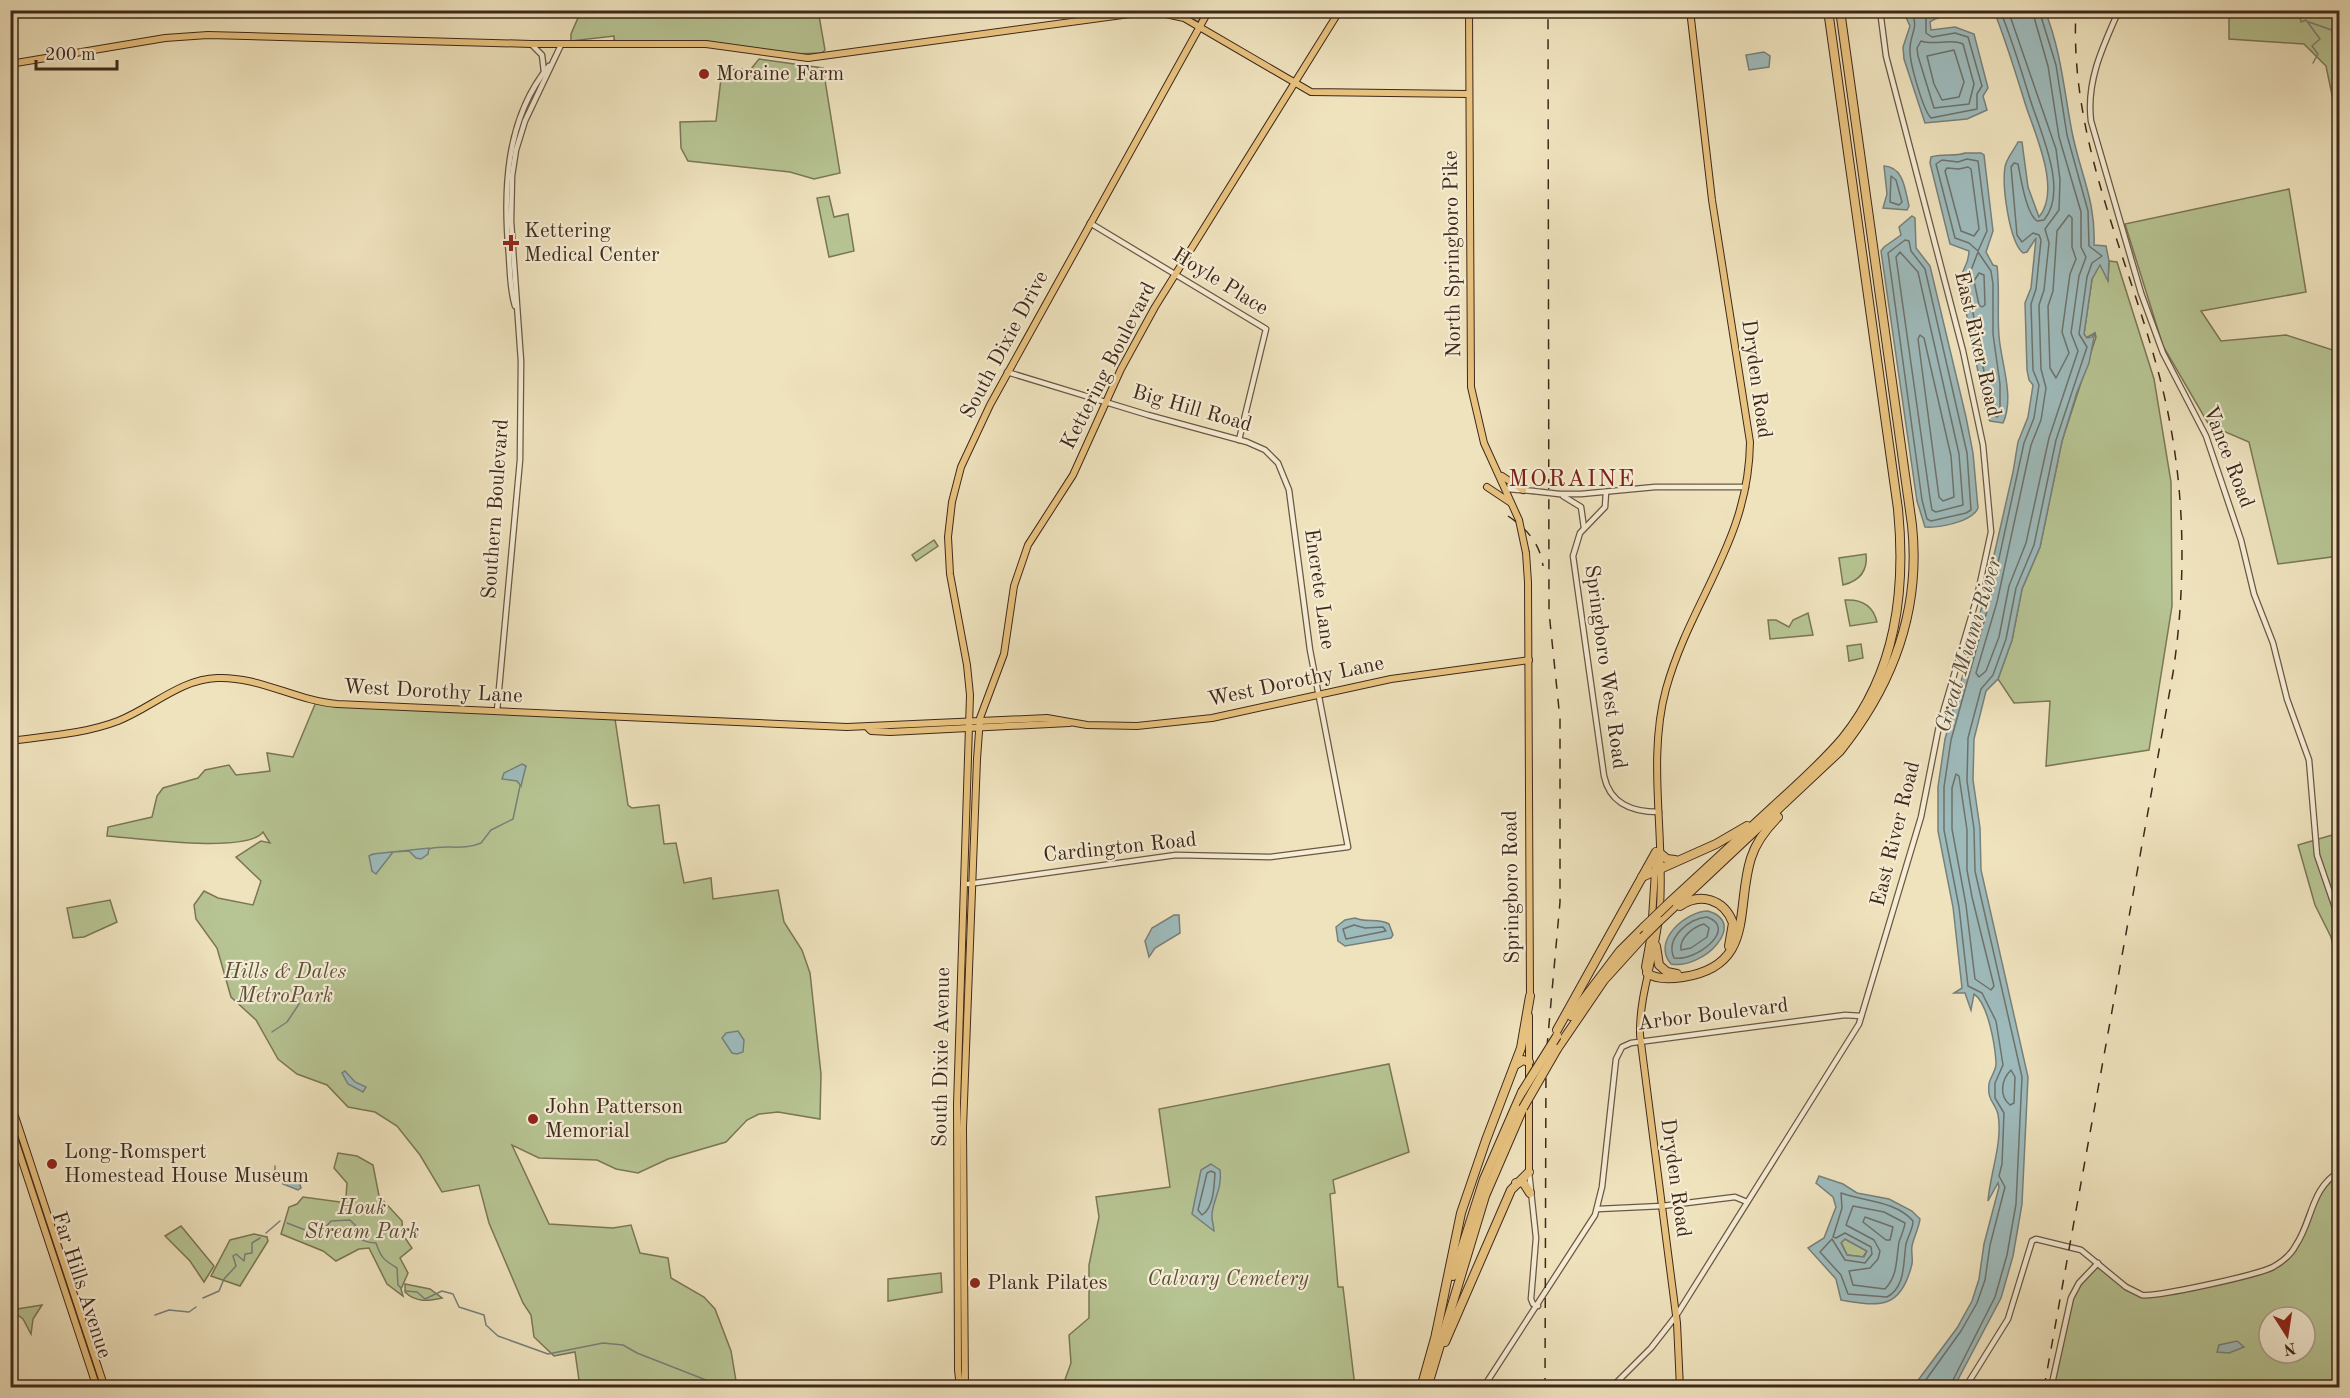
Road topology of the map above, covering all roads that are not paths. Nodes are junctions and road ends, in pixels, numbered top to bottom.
1 (1209, 10) edge
2 (1340, 10) edge
3 (1469, 10) edge
4 (1723, 10) edge
5 (1828, 10) edge
6 (1840, 10) edge
7 (1880, 10) edge
8 (2119, 10) edge
9 (1160, 11) edge
10 (1170, 12) edge
11 (1690, 12) edge
12 (1201, 28) junction
13 (531, 44) junction
14 (561, 45) junction
15 (552, 63) junction
16 (10, 64) edge
17 (544, 72) junction
18 (1293, 84) junction
19 (1468, 94) junction
20 (1090, 223) junction
21 (1175, 274) junction
22 (516, 309) junction
23 (1007, 372) junction
24 (1105, 402) junction
25 (1239, 440) junction
26 (1499, 473) junction
27 (1286, 477) joint
28 (1746, 487) junction
29 (1507, 489) junction
30 (1523, 490) junction
31 (1606, 492) junction
32 (1559, 494) junction
33 (1514, 505) junction
34 (1584, 528) junction
35 (1529, 660) junction
36 (1319, 693) junction
37 (970, 695) junction
38 (986, 697) junction
39 (970, 707) junction
40 (982, 708) junction
41 (497, 711) junction
42 (961, 722) junction
43 (979, 724) junction
44 (990, 724) junction
45 (969, 725) junction
46 (868, 728) junction
47 (978, 740) junction
48 (10, 741) edge
49 (968, 768) junction
50 (1824, 768) junction
51 (975, 797) junction
52 (966, 799) junction
53 (1777, 803) junction
54 (1659, 812) junction
55 (974, 817) junction
56 (973, 833) junction
57 (965, 844) junction
58 (1348, 847) joint
59 (1658, 851) junction
60 (965, 856) junction
61 (1680, 859) junction
62 (972, 863) junction
63 (1658, 869) junction
64 (970, 884) junction
65 (1634, 891) junction
66 (963, 909) junction
67 (1669, 913) junction
68 (2340, 922) edge
69 (1656, 946) junction
70 (1647, 973) junction
71 (1677, 974) junction
72 (1530, 996) junction
73 (1862, 1016) junction
74 (1557, 1033) junction
75 (1641, 1042) junction
76 (1529, 1062) junction
77 (1513, 1069) junction
78 (10, 1101) edge
79 (10, 1125) edge
80 (2340, 1171) edge
81 (1529, 1172) junction
82 (1515, 1184) junction
83 (1530, 1193) junction
84 (1747, 1202) junction
85 (1662, 1206) junction
86 (1598, 1209) junction
87 (2097, 1263) junction
88 (1533, 1286) junction
89 (1531, 1299) junction
90 (1539, 1304) junction
91 (1676, 1316) junction
92 (1528, 1322) junction
93 (1436, 1334) junction
94 (957, 1370) junction
95 (1428, 1385) edge
96 (97, 1388) edge
97 (105, 1388) edge
98 (955, 1388) edge
99 (960, 1388) edge
100 (966, 1388) edge
101 (1421, 1388) edge
102 (1484, 1388) edge
103 (1611, 1388) edge
104 (1680, 1388) edge
105 (1965, 1388) edge
106 (2051, 1388) edge

1 - 12 main road, South Dixie Drive
2 - 18 main road, Kettering Boulevard
3 - 19 main road, North Springboro Pike
4 - 11 street
5 - 53 highway
6 - 50 highway
7 - 73 street, East River Road
8 - 68 street, Vance Road
9 - 10 main road
9 - 14 main road
10 - 12 main road
11 - 28 main road, Dryden Road
12 - 18 main road
12 - 20 main road, South Dixie Drive
13 - 14 main road
13 - 16 main road
13 - 17 street
14 - 15 street, Southern Boulevard
15 - 17 street, Southern Boulevard
15 - 22 street, Southern Boulevard
17 - 22 street, Southern Boulevard
18 - 19 main road
18 - 21 main road, Kettering Boulevard
19 - 26 main road, North Springboro Pike
20 - 21 street, Hoyle Place
20 - 23 main road, South Dixie Drive
21 - 24 main road, Kettering Boulevard
21 - 25 street, Hoyle Place
22 - 41 street, Southern Boulevard
23 - 24 street, Big Hill Road
23 - 37 main road, South Dixie Drive
24 - 25 street, Big Hill Road
24 - 38 main road, Kettering Boulevard
25 - 27 street, Big Hill Road
26 - 29 main road, North Springboro Pike
26 - 30 main road
26 - 33 main road
27 - 36 street, Encrete Lane
28 - 31 street
28 - 54 main road, Dryden Road
29 - 30 street
29 - 33 main road, Springboro Road
30 - 32 street, bridge
31 - 32 street
31 - 34 street
32 - 34 street
33 - 35 main road, Springboro Road, bridge
34 - 54 street, Springboro West Road
35 - 36 main road, West Dorothy Lane
35 - 72 main road, Springboro Road
36 - 44 main road, West Dorothy Lane
36 - 58 street, Encrete Lane
37 - 38 main road
37 - 39 main road, South Dixie Drive
38 - 40 main road, Kettering Boulevard
39 - 42 main road
39 - 45 main road, South Dixie Drive
40 - 43 main road, Kettering Boulevard
40 - 44 main road
41 - 46 main road, West Dorothy Lane
41 - 48 main road, West Dorothy Lane
42 - 45 main road, West Dorothy Lane
42 - 46 main road, West Dorothy Lane
43 - 44 main road, West Dorothy Lane
43 - 45 main road, West Dorothy Lane
43 - 47 main road, South Dixie Avenue
44 - 47 main road
45 - 46 main road, West Dorothy Lane
45 - 49 main road, South Dixie Avenue
47 - 51 main road, South Dixie Avenue
49 - 51 main road
49 - 52 main road, South Dixie Avenue
50 - 67 highway
50 - 70 highway
51 - 55 main road, South Dixie Avenue
52 - 55 main road
52 - 57 main road, South Dixie Avenue
53 - 61 highway
53 - 74 highway, bridge
54 - 59 main road, Dryden Road
55 - 56 main road, South Dixie Avenue
56 - 57 main road
56 - 62 main road, South Dixie Avenue
57 - 60 main road, South Dixie Avenue
57 - 62 main road
58 - 64 street, Cardington Road
59 - 61 highway
59 - 63 main road, Dryden Road
59 - 65 highway
60 - 64 main road
60 - 66 main road, South Dixie Avenue
61 - 63 highway
62 - 64 main road, South Dixie Avenue
63 - 65 highway
63 - 69 main road, Dryden Road
63 - 70 main road, Dryden Road
64 - 66 main road
64 - 100 main road, South Dixie Avenue
65 - 74 highway
66 - 94 main road, South Dixie Avenue
67 - 71 highway
67 - 95 highway, bridge
69 - 70 main road, Dryden Road
69 - 71 highway
70 - 71 highway
70 - 75 main road, Dryden Road
72 - 76 main road, Springboro Road
72 - 77 highway
73 - 75 street, Arbor Boulevard
73 - 84 street, East River Road
74 - 93 highway, bridge
75 - 85 main road, Dryden Road
75 - 86 street, Arbor Boulevard
76 - 77 highway
76 - 81 main road, Springboro Road
77 - 93 highway
78 - 97 main road, Far Hills Avenue
79 - 96 main road, Far Hills Avenue
80 - 87 street
81 - 82 highway
81 - 83 street, Springboro Road
82 - 83 highway
82 - 95 highway
83 - 88 street, Springboro Road
84 - 85 street
84 - 91 street, East River Road
85 - 86 street
85 - 91 main road, Dryden Road
86 - 90 street, Arbor Boulevard
87 - 105 street
87 - 106 street
88 - 89 street, Springboro Road
88 - 90 street
89 - 90 street
89 - 92 street, Springboro Road
90 - 92 street, Arbor Boulevard
91 - 103 street, East River Road
91 - 104 main road, Dryden Road
92 - 102 street, Arbor Boulevard
93 - 101 highway
94 - 98 main road
94 - 99 main road

